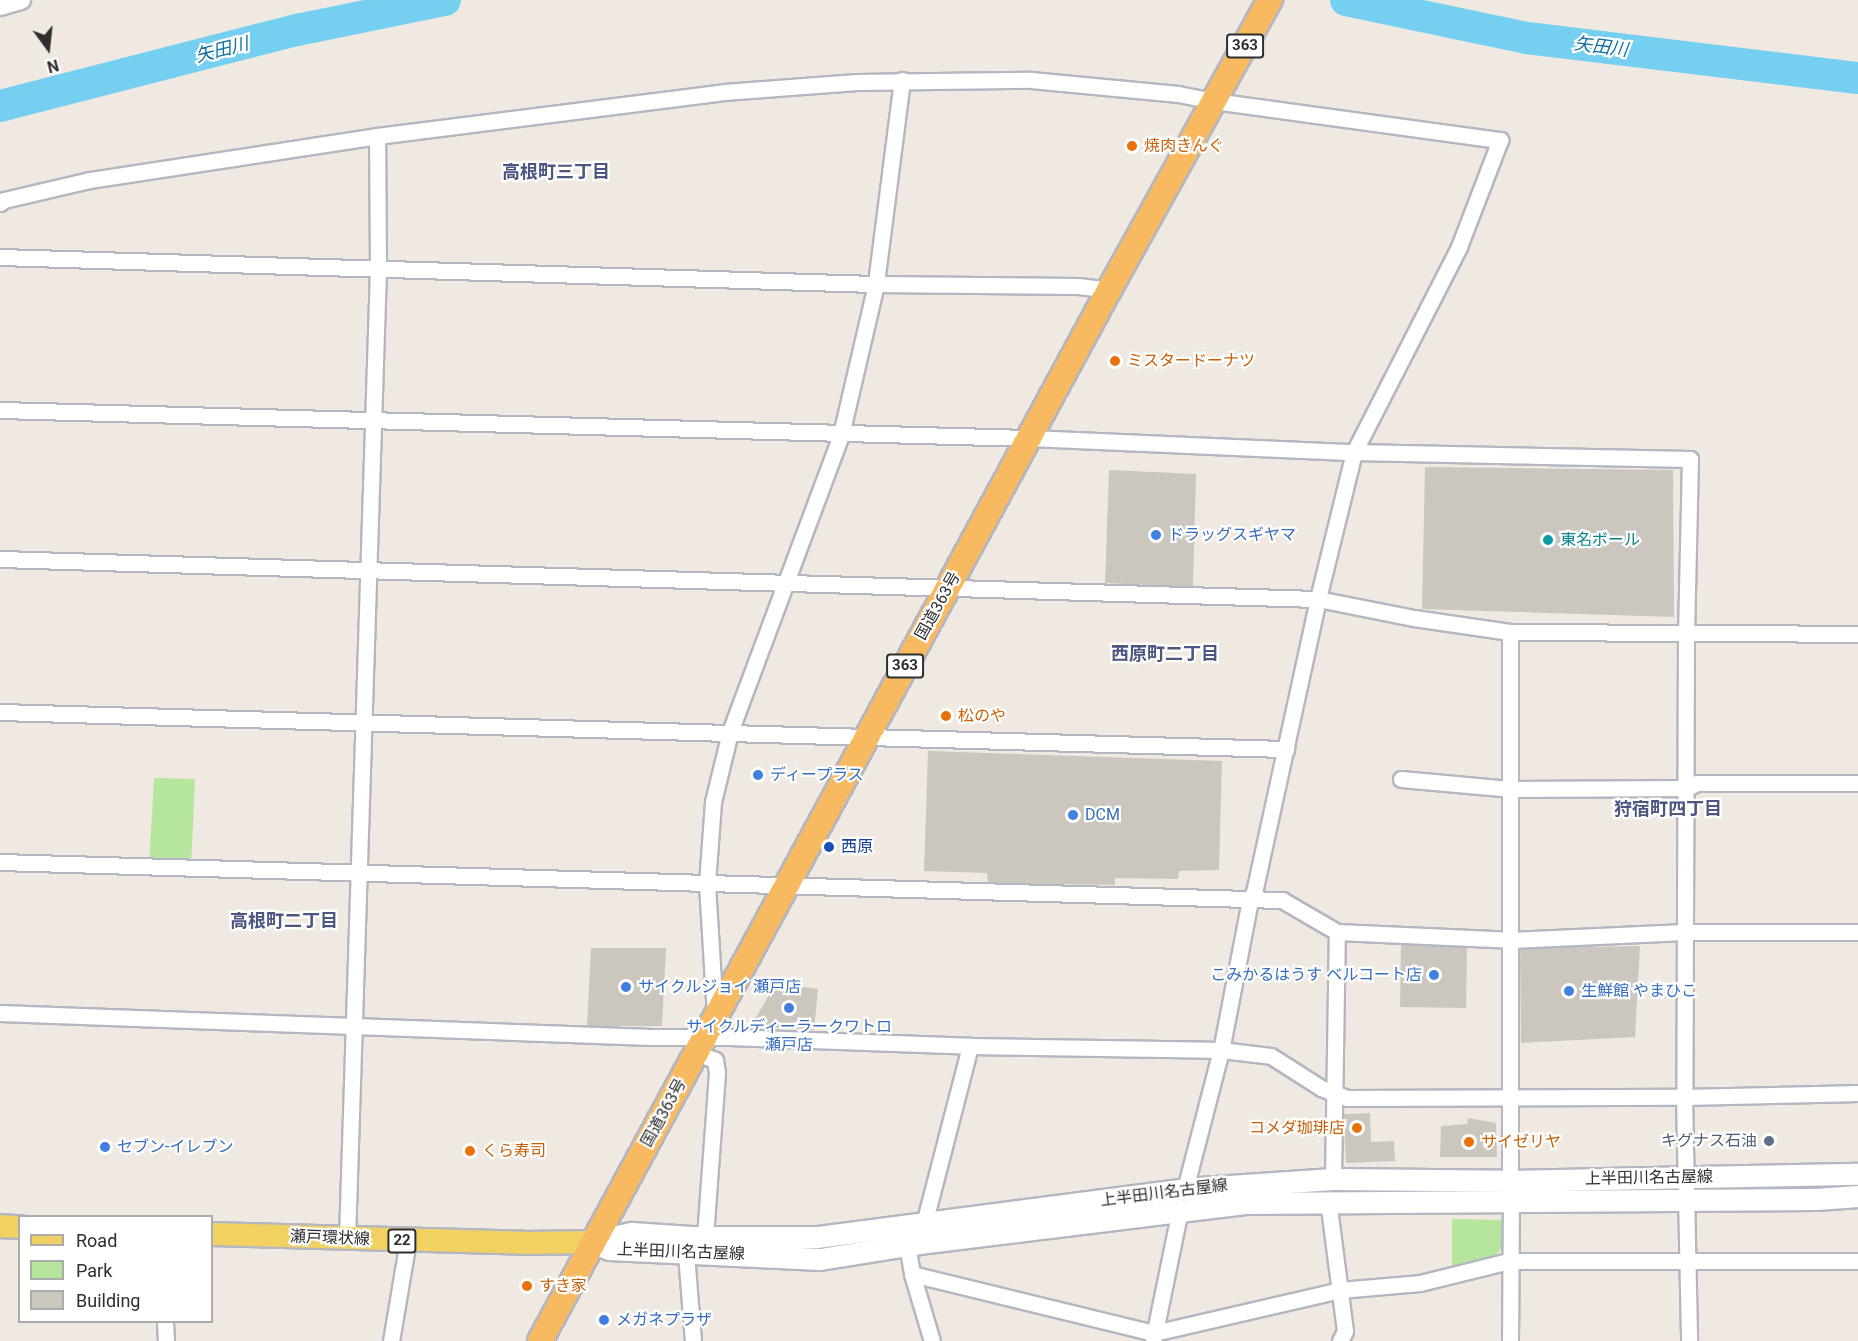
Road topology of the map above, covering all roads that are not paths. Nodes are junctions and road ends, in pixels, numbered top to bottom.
1 (21, 0) edge
2 (1270, 0) edge
3 (2, 4) edge
4 (902, 80) junction
5 (1217, 97) junction
6 (377, 136) junction
7 (0, 203) edge
8 (0, 258) edge
9 (378, 268) junction
10 (876, 284) junction
11 (1109, 290) junction
12 (0, 410) edge
13 (374, 419) junction
14 (841, 435) junction
15 (1030, 438) junction
16 (1354, 452) junction
17 (0, 559) edge
18 (369, 570) junction
19 (784, 584) junction
20 (948, 588) junction
21 (1318, 599) junction
22 (1510, 632) junction
23 (1858, 634) edge
24 (1686, 635) junction
25 (0, 712) edge
26 (364, 721) junction
27 (730, 732) junction
28 (866, 738) junction
29 (1286, 749) junction
30 (1401, 780) dead end
31 (1858, 783) edge
32 (1687, 788) junction
33 (1510, 789) junction
34 (0, 862) edge
35 (360, 874) junction
36 (707, 884) junction
37 (788, 887) junction
38 (1250, 900) junction
39 (1337, 932) junction
40 (1685, 932) junction
41 (1858, 932) edge
42 (1510, 940) junction
43 (0, 1013) edge
44 (356, 1024) junction
45 (705, 1037) junction
46 (970, 1046) junction
47 (1221, 1050) junction
48 (1858, 1093) edge
49 (1334, 1094) junction
50 (1684, 1097) junction
51 (1510, 1098) junction
52 (1858, 1174) edge
53 (1685, 1177) junction
54 (1333, 1179) junction
55 (1185, 1189) junction
56 (1510, 1190) junction
57 (1858, 1196) edge
58 (1685, 1198) junction
59 (1328, 1200) junction
60 (1180, 1210) junction
61 (924, 1224) junction
62 (0, 1226) edge
63 (18, 1227) edge
64 (213, 1234) edge
65 (705, 1237) junction
66 (347, 1239) junction
67 (408, 1241) junction
68 (592, 1242) junction
69 (907, 1245) junction
70 (686, 1254) junction
71 (1509, 1261) junction
72 (1858, 1261) edge
73 (1686, 1263) junction
74 (912, 1274) junction
75 (1340, 1290) junction
76 (165, 1323) edge
77 (1154, 1337) edge
78 (166, 1341) edge
79 (391, 1341) edge
80 (540, 1341) edge
81 (693, 1341) edge
82 (932, 1341) edge
83 (1340, 1341) edge
84 (1510, 1341) edge
85 (1689, 1341) edge

1 - 3 street
2 - 5 highway, 国道363号 / 363
4 - 5 street
4 - 6 street
4 - 10 street
5 - 11 highway, 国道363号 / 363
5 - 16 street
6 - 7 street
6 - 9 street
8 - 9 street
9 - 10 street
9 - 13 street
10 - 11 street
10 - 14 street
11 - 15 highway, 国道363号 / 363
12 - 13 street
13 - 14 street
13 - 18 street
14 - 15 street
14 - 19 street
15 - 16 street
15 - 20 highway, 国道363号 / 363
16 - 21 street
16 - 24 street
17 - 18 street
18 - 19 street
18 - 26 street
19 - 20 street
19 - 27 street
20 - 21 street
20 - 28 highway, 国道363号 / 363
21 - 22 street
21 - 29 street
22 - 24 street
22 - 33 street
23 - 24 street
24 - 32 street
25 - 26 street
26 - 27 street
26 - 35 street
27 - 28 street
27 - 36 street
28 - 29 street
28 - 37 highway, 国道363号 / 363
29 - 38 street
30 - 33 street
31 - 32 street
32 - 33 street
32 - 40 street
33 - 42 street
34 - 35 street
35 - 36 street
35 - 44 street
36 - 37 street
36 - 45 street
37 - 38 street
37 - 45 highway, 国道363号 / 363
38 - 39 street
38 - 47 street
39 - 42 street
39 - 49 street
40 - 41 street
40 - 42 street
40 - 50 street
42 - 51 street
43 - 44 street
44 - 45 street
44 - 66 street
45 - 46 street
45 - 65 street
45 - 68 highway, 国道363号 / 363
46 - 47 street
46 - 61 street
47 - 49 street
47 - 55 street
48 - 50 street
49 - 51 street
49 - 54 street
50 - 51 street
50 - 53 street
51 - 56 street
52 - 53 main road, 上半田川名古屋線
53 - 56 main road, 上半田川名古屋線
53 - 58 street
54 - 55 main road, 上半田川名古屋線
54 - 56 main road, 上半田川名古屋線
55 - 61 main road, 上半田川名古屋線
56 - 58 main road, 上半田川名古屋線
56 - 59 main road, 上半田川名古屋線
56 - 71 street
57 - 58 main road, 上半田川名古屋線
58 - 73 street
59 - 60 main road, 上半田川名古屋線
59 - 75 street
60 - 69 main road, 上半田川名古屋線
60 - 77 street
61 - 65 main road, 上半田川名古屋線
62 - 63 main road
64 - 66 main road, 瀬戸環状線 / 22
65 - 68 main road, 上半田川名古屋線
66 - 67 main road, 瀬戸環状線 / 22
67 - 68 main road, 瀬戸環状線 / 22
67 - 79 street
68 - 70 main road, 上半田川名古屋線
68 - 80 highway, 国道363号 / 363
69 - 70 main road, 上半田川名古屋線
69 - 74 street
70 - 81 street
71 - 73 street
71 - 75 street
71 - 84 street
72 - 73 street
73 - 85 street
74 - 77 street
74 - 82 street
75 - 77 street
75 - 83 street
76 - 78 street

